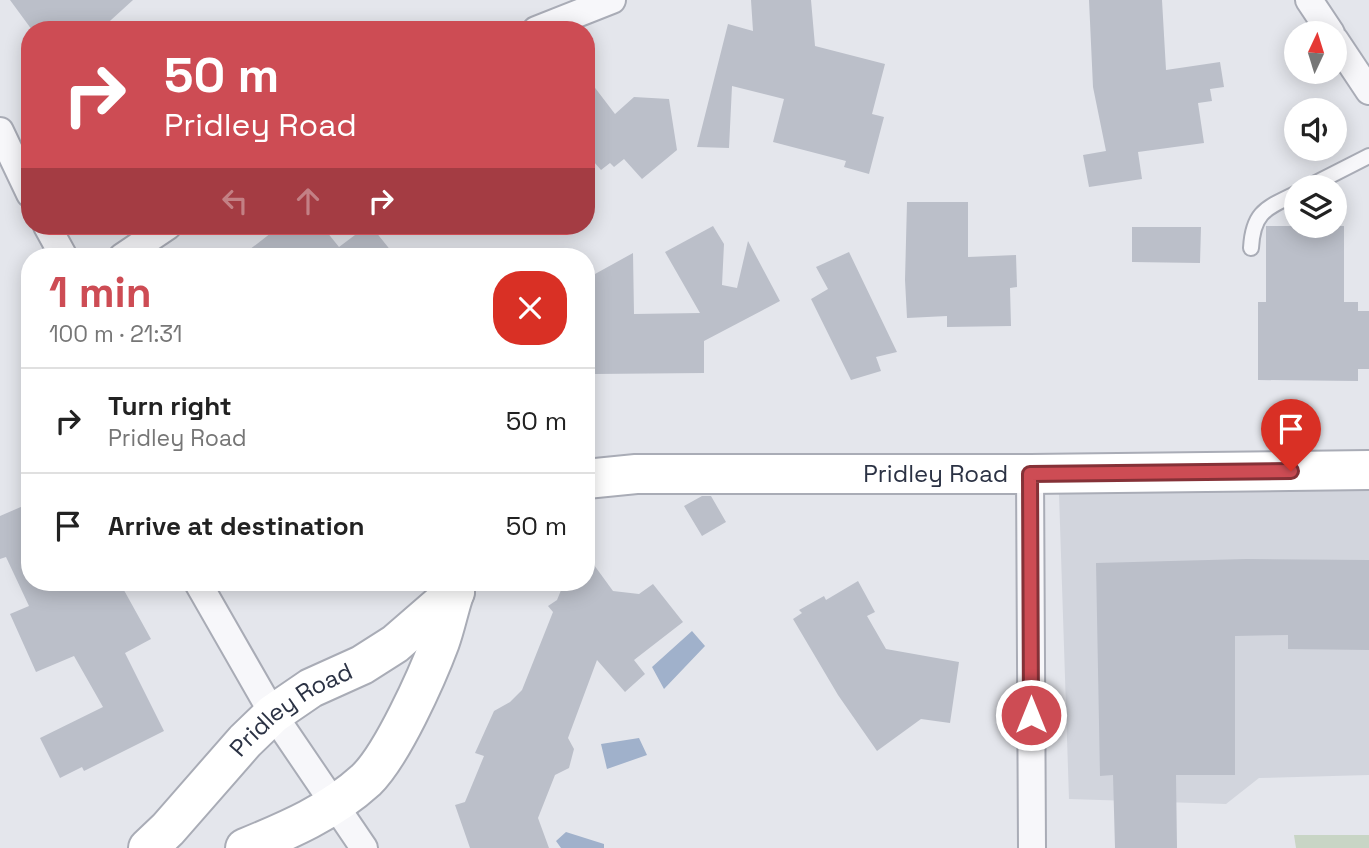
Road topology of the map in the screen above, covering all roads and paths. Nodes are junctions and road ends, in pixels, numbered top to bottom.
1 (612, 0) edge
2 (1309, 0) edge
3 (559, 21) edge
4 (1323, 21) edge
5 (1348, 60) edge
6 (1369, 91) edge
7 (0, 131) edge
8 (1369, 156) edge
9 (6, 165) edge
10 (1332, 175) edge
11 (21, 183) edge
12 (1284, 200) edge
13 (155, 235) edge
14 (135, 248) edge
15 (1251, 248) dead end
16 (1369, 470) edge
17 (1030, 474) junction
18 (595, 478) edge
19 (203, 591) edge
20 (453, 591) edge
21 (456, 591) edge
22 (273, 714) junction
23 (336, 804) junction
24 (148, 848) edge
25 (245, 848) edge
26 (364, 848) edge
27 (1032, 848) edge

1 - 3 street
2 - 4 street
5 - 6 street
7 - 9 street
8 - 10 lane
9 - 11 street
12 - 15 lane
13 - 14 street
16 - 17 street, Pridley Road
17 - 18 street, Pridley Road
17 - 27 street
19 - 22 street
20 - 22 street, Pridley Road
21 - 23 street, Pridley Road
22 - 23 street
22 - 24 street, Pridley Road
23 - 25 street, Pridley Road
23 - 26 street

